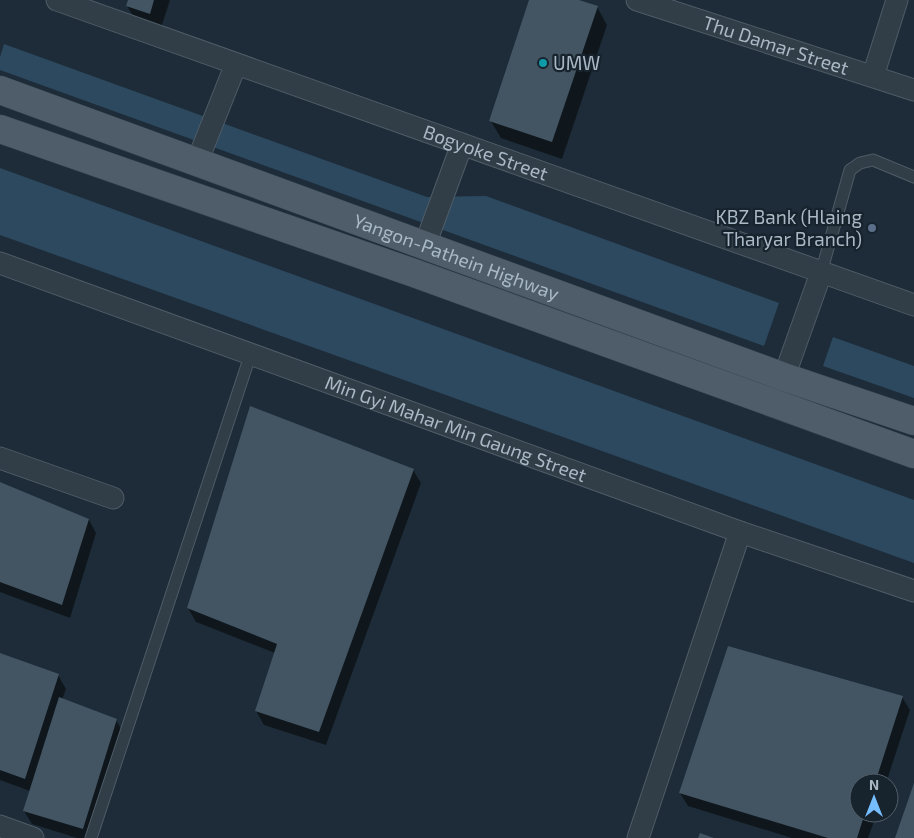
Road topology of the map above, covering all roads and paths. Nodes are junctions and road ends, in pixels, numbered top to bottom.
1 (57, 0) edge
2 (637, 0) edge
3 (897, 0) edge
4 (236, 64) junction
5 (873, 76) junction
6 (0, 90) edge
7 (914, 90) edge
8 (7, 136) edge
9 (462, 144) junction
10 (199, 159) junction
11 (914, 176) edge
12 (427, 240) junction
13 (0, 263) edge
14 (821, 273) junction
15 (914, 305) edge
16 (251, 353) junction
17 (784, 377) junction
18 (914, 421) edge
19 (914, 454) edge
20 (0, 458) edge
21 (113, 498) dead end
22 (740, 532) junction
23 (914, 591) edge
24 (0, 826) edge
25 (33, 838) edge
26 (91, 838) edge
27 (638, 838) edge

1 - 4 street, Bogyoke Street
2 - 5 street, Thu Damar Street
3 - 5 street
4 - 9 street, Bogyoke Street
4 - 10 street
5 - 7 street, Thu Damar Street
6 - 10 main road, Yangon-Pathein Highway
8 - 19 main road, Yangon-Pathein Highway
9 - 12 street
9 - 14 street, Bogyoke Street
10 - 12 main road, Yangon-Pathein Highway
11 - 14 lane
12 - 17 main road, Yangon-Pathein Highway
13 - 16 street, Min Gyi Mahar Min Gaung Street
14 - 15 street, Bogyoke Street
14 - 17 street
16 - 22 street, Min Gyi Mahar Min Gaung Street
16 - 26 lane
17 - 18 main road, Yangon-Pathein Highway
20 - 21 street
22 - 23 street, Min Gyi Mahar Min Gaung Street
22 - 27 street
24 - 25 street

